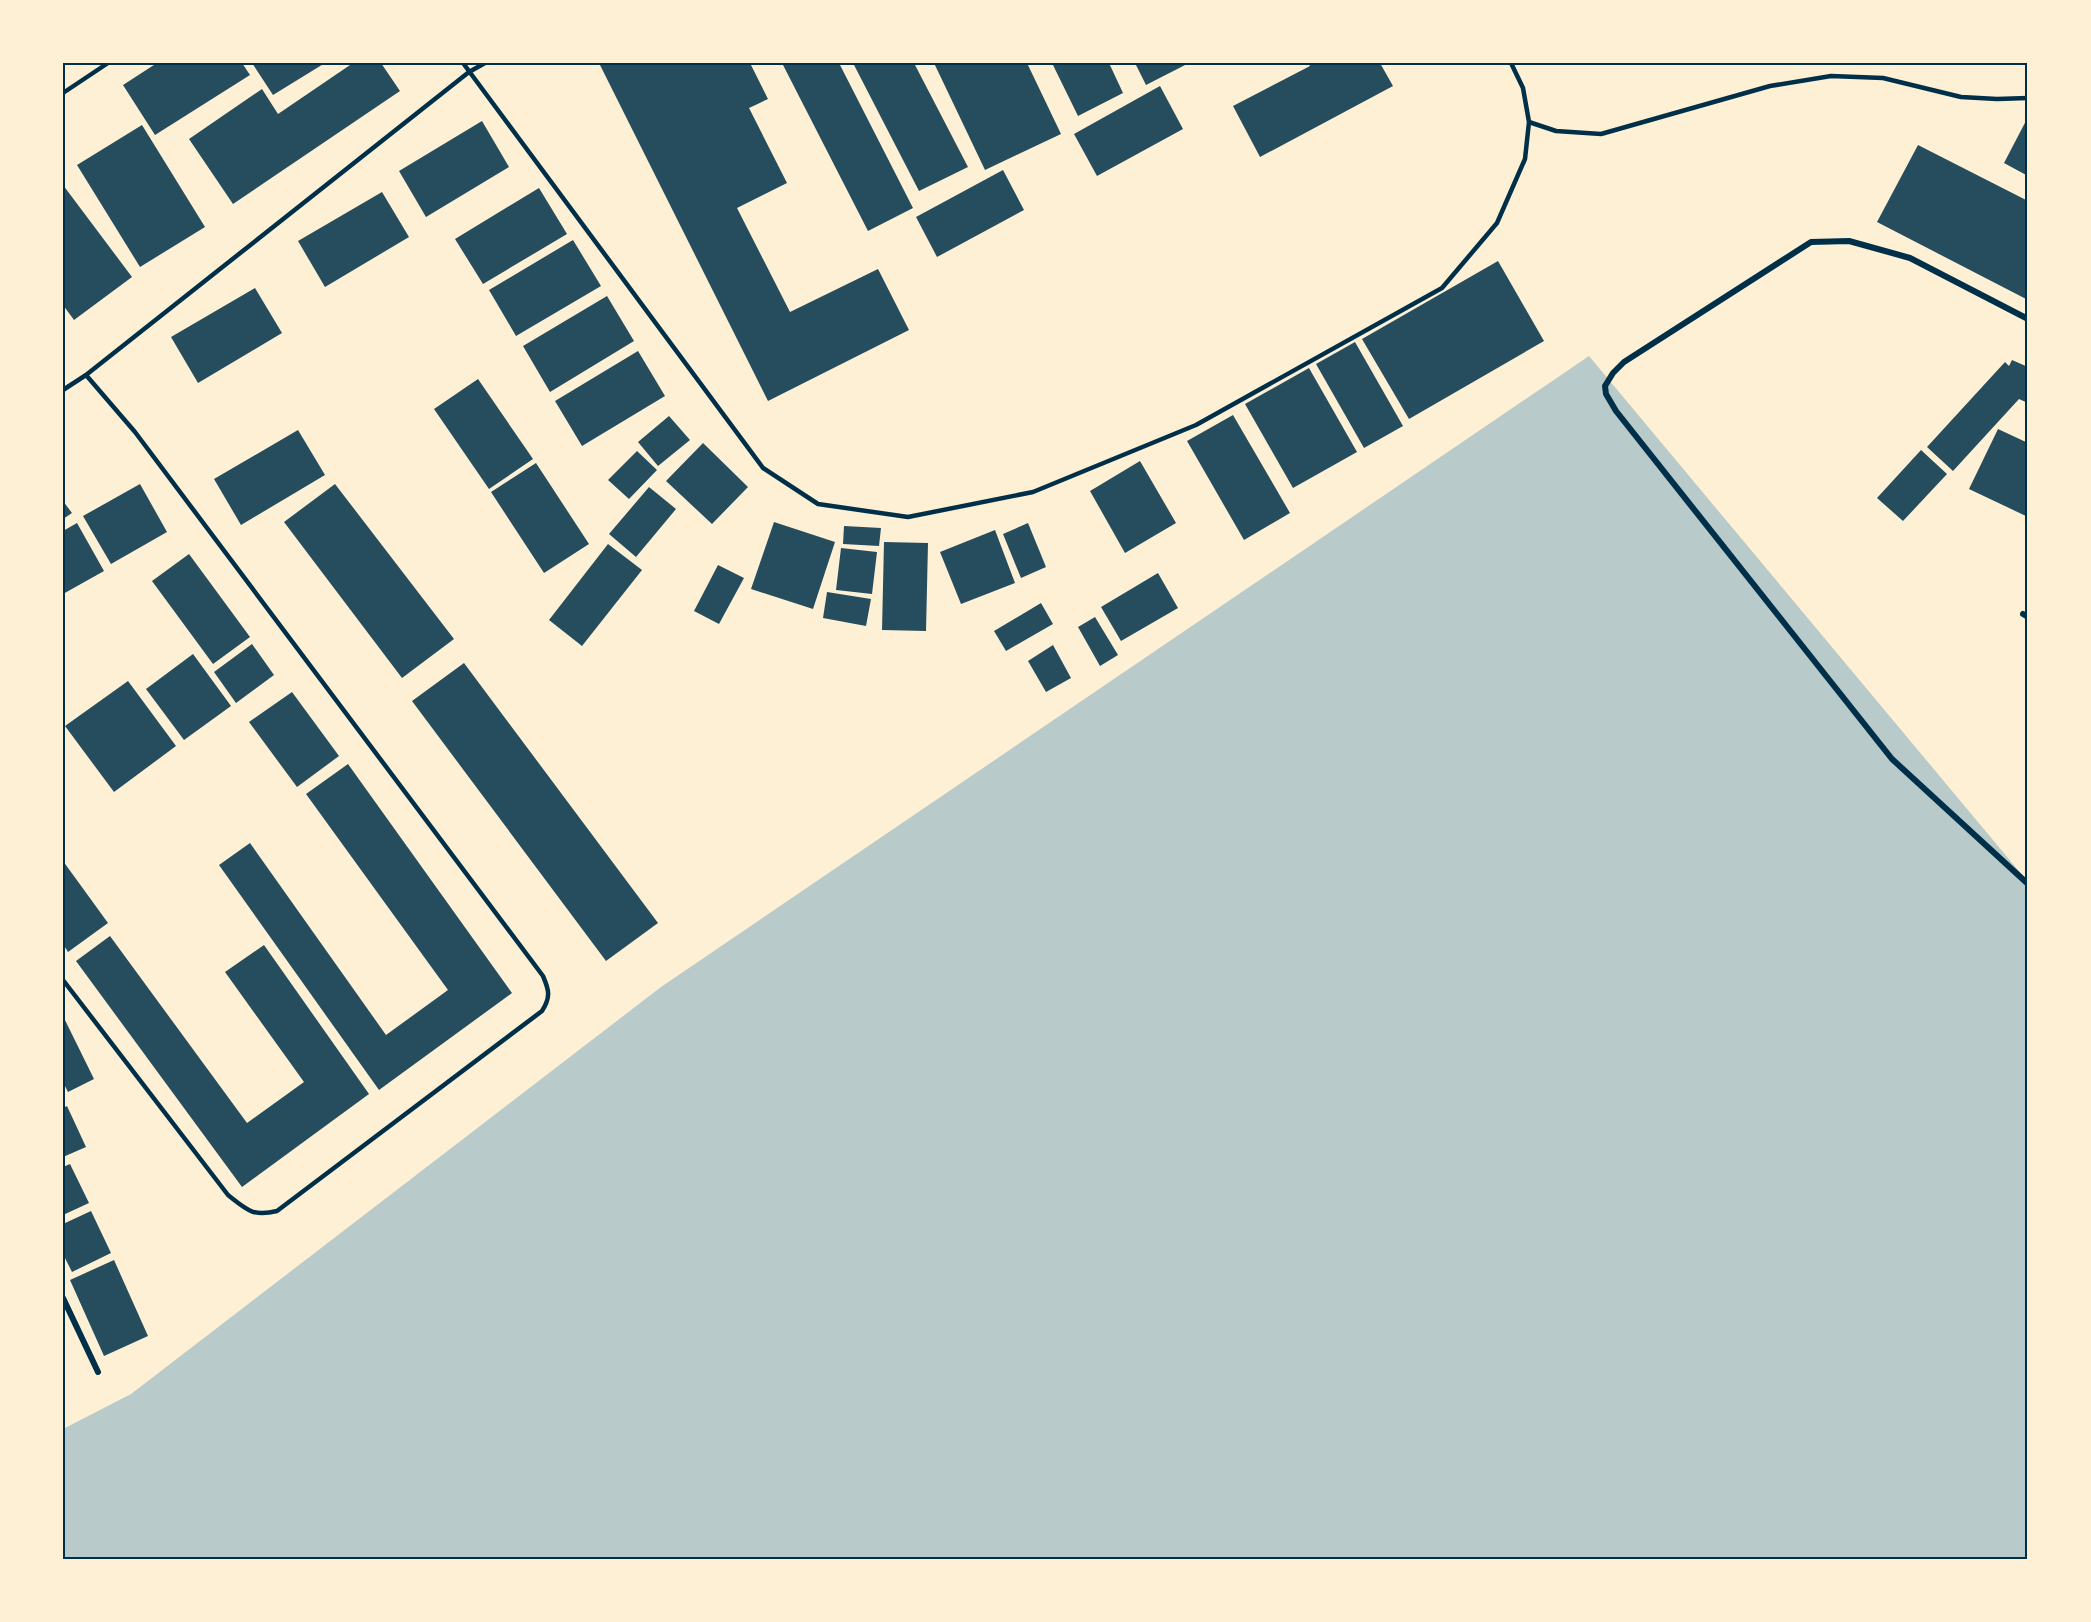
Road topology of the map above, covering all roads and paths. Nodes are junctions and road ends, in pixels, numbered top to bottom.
1 (108, 63) edge
2 (463, 63) edge
3 (485, 63) edge
4 (1511, 63) edge
5 (468, 72) junction
6 (63, 93) edge
7 (2028, 98) edge
8 (1529, 122) junction
9 (2028, 319) edge
10 (86, 375) junction
11 (63, 390) edge
12 (2028, 884) edge
13 (63, 980) edge
14 (63, 1298) edge
15 (98, 1372) dead end

1 - 6 lane
2 - 5 lane
3 - 5 lane
4 - 8 lane
5 - 8 lane
5 - 10 lane
7 - 8 lane
9 - 12 street
10 - 11 lane
10 - 13 lane
14 - 15 street

